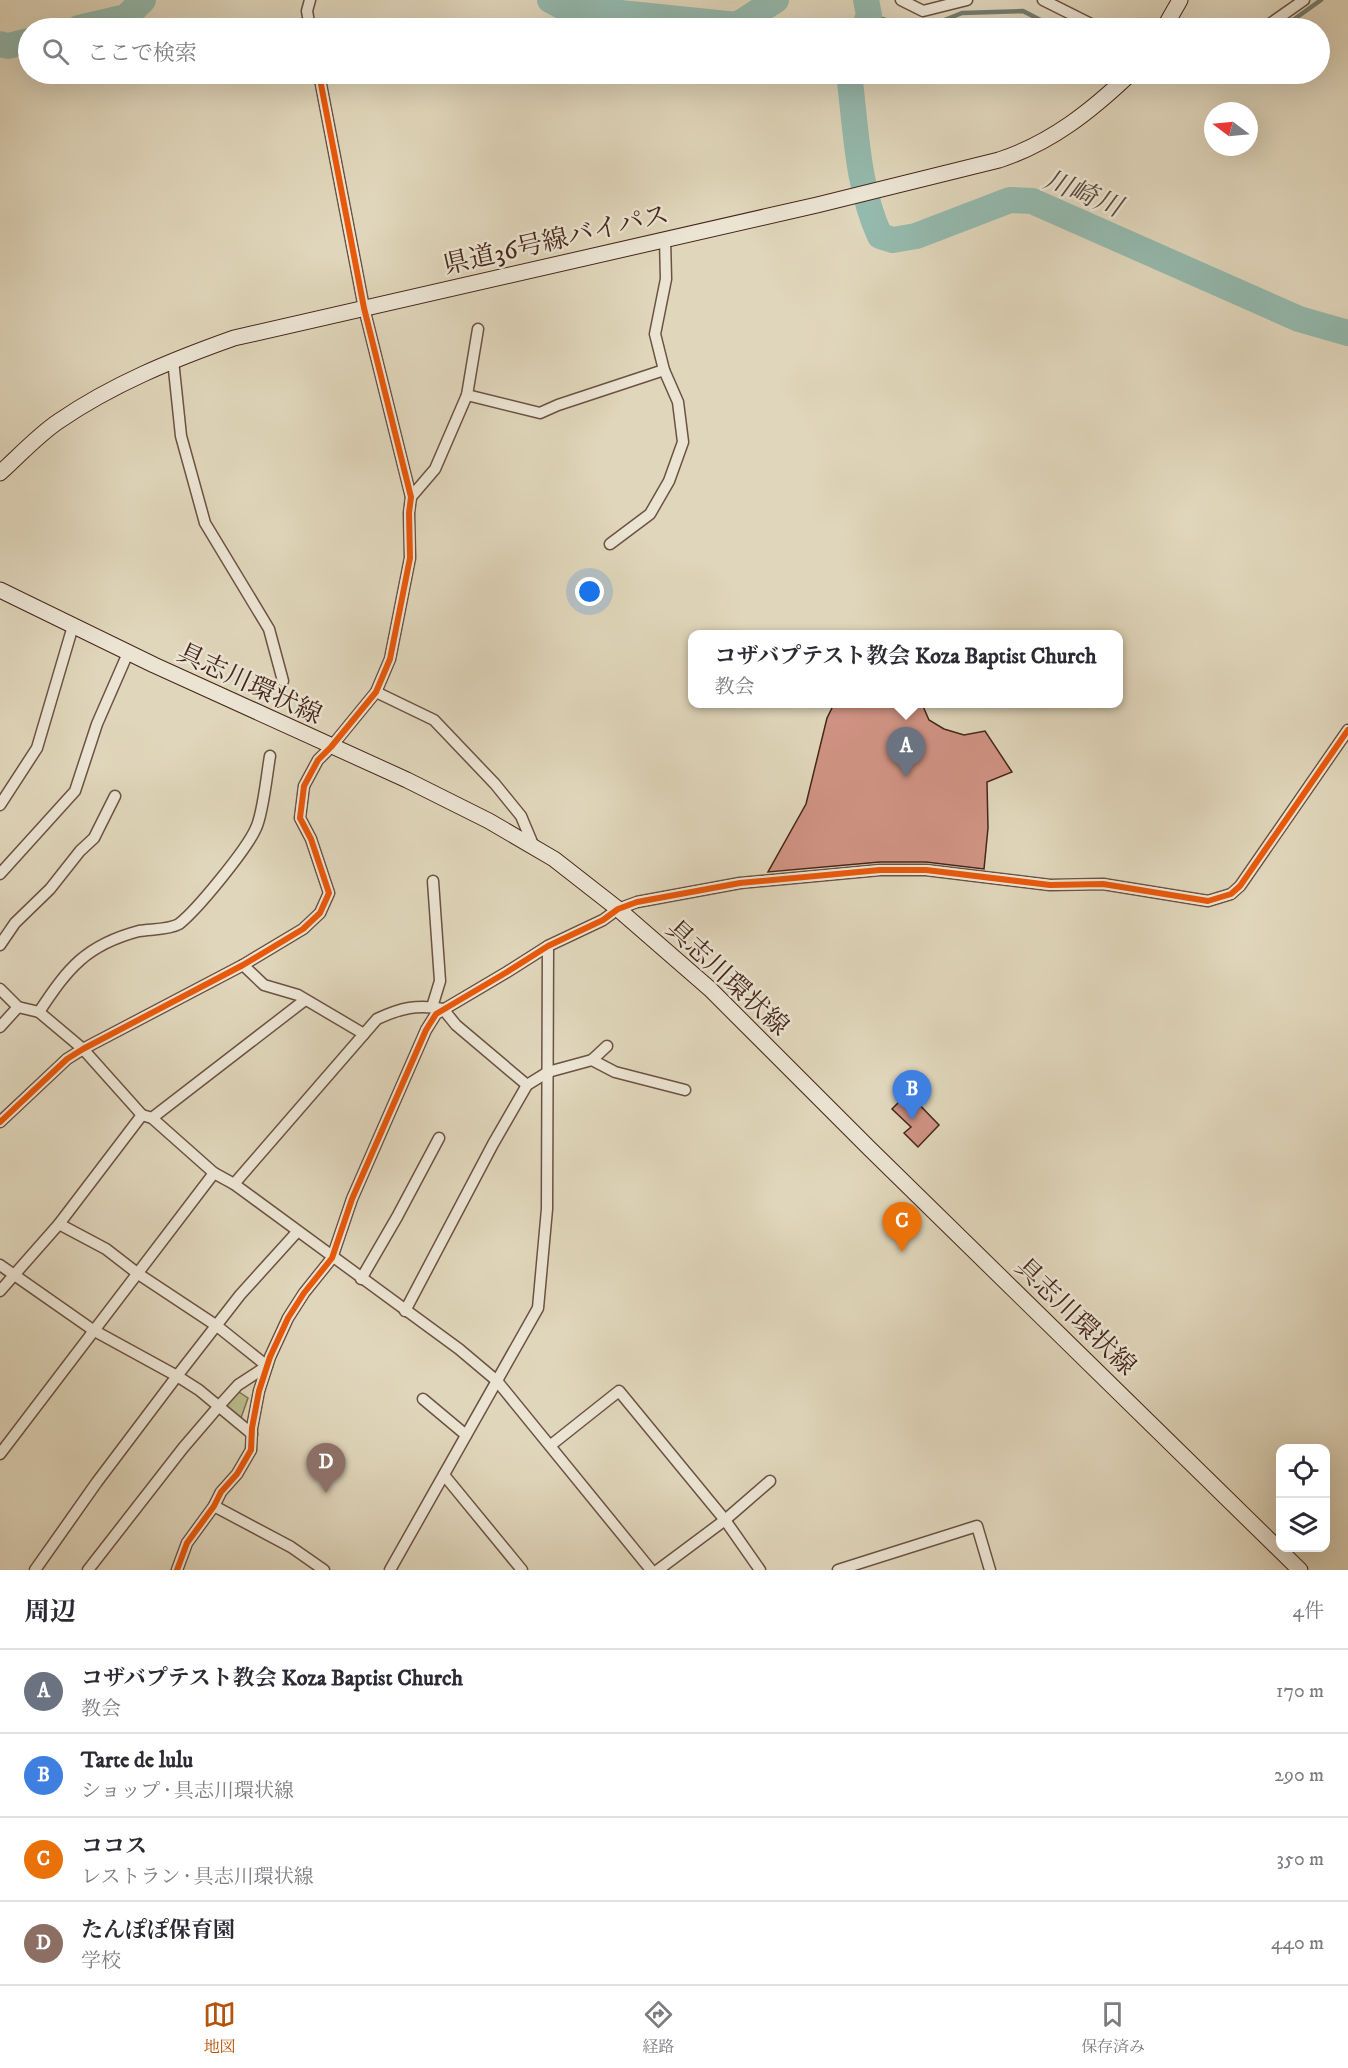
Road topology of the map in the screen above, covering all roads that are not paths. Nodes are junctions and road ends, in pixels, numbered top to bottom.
1 (310, 0) edge
2 (901, 0) edge
3 (967, 0) edge
4 (1043, 0) edge
5 (1180, 0) edge
6 (1304, 0) edge
7 (308, 18) edge
8 (1079, 18) edge
9 (1170, 18) edge
10 (1278, 18) edge
11 (321, 84) edge
12 (1120, 84) edge
13 (664, 239) junction
14 (364, 308) junction
15 (478, 329) dead end
16 (173, 360) junction
17 (664, 370) junction
18 (467, 395) junction
19 (0, 473) edge
20 (411, 497) junction
21 (610, 544) dead end
22 (0, 590) edge
23 (73, 626) junction
24 (128, 653) junction
25 (283, 681) dead end
26 (376, 692) junction
27 (1348, 730) edge
28 (331, 747) junction
29 (270, 756) dead end
30 (115, 796) dead end
31 (0, 805) edge
32 (535, 848) junction
33 (0, 874) edge
34 (433, 881) dead end
35 (618, 909) junction
36 (0, 945) edge
37 (548, 945) junction
38 (243, 965) junction
39 (0, 989) edge
40 (305, 999) junction
41 (18, 1007) junction
42 (438, 1008) junction
43 (39, 1012) junction
44 (0, 1027) edge
45 (364, 1034) junction
46 (607, 1046) dead end
47 (83, 1049) junction
48 (592, 1060) junction
49 (548, 1072) junction
50 (527, 1085) junction
51 (685, 1090) dead end
52 (147, 1116) junction
53 (0, 1122) edge
54 (439, 1138) dead end
55 (213, 1173) junction
56 (234, 1184) junction
57 (59, 1224) junction
58 (297, 1232) junction
59 (332, 1258) junction
60 (0, 1265) edge
61 (137, 1273) junction
62 (13, 1276) junction
63 (361, 1279) junction
64 (0, 1291) edge
65 (405, 1311) junction
66 (217, 1326) junction
67 (93, 1330) junction
68 (267, 1366) junction
69 (177, 1376) junction
70 (497, 1381) junction
71 (423, 1399) dead end
72 (219, 1406) junction
73 (252, 1434) junction
74 (466, 1435) junction
75 (551, 1445) junction
76 (0, 1454) edge
77 (444, 1476) junction
78 (770, 1481) dead end
79 (214, 1506) junction
80 (725, 1520) junction
81 (35, 1570) edge
82 (88, 1570) edge
83 (177, 1570) edge
84 (324, 1570) edge
85 (390, 1570) edge
86 (522, 1570) edge
87 (651, 1570) edge
88 (658, 1570) edge
89 (760, 1570) edge
90 (838, 1570) edge
91 (990, 1570) edge
92 (1300, 1570) edge

1 - 7 street
2 - 3 street
4 - 8 street
5 - 9 main road
6 - 10 street
11 - 14 street
12 - 13 main road, 県道36号線バイパス
13 - 14 main road, 県道36号線バイパス
13 - 17 street
14 - 16 main road, 県道36号線バイパス
14 - 20 street
15 - 18 street
16 - 19 main road, 県道36号線バイパス
16 - 25 street
17 - 18 street
17 - 21 street
18 - 20 street
20 - 26 street
22 - 23 main road, 具志川環状線
23 - 24 main road, 具志川環状線
23 - 31 street
24 - 28 main road, 具志川環状線
24 - 33 street
26 - 28 street
26 - 32 street
27 - 35 street
28 - 32 main road, 具志川環状線
28 - 38 street
29 - 43 street
30 - 36 street
32 - 35 main road, 具志川環状線
34 - 42 street
35 - 37 street
35 - 92 main road, 具志川環状線
37 - 42 street
37 - 49 street
38 - 40 street
38 - 47 street
39 - 41 street
40 - 45 street
40 - 52 street
41 - 43 street
41 - 44 street
42 - 45 street
42 - 50 street
42 - 59 street
43 - 47 street
45 - 56 street
46 - 48 street
47 - 52 street
47 - 53 street
48 - 49 street
48 - 51 street
49 - 50 street
49 - 70 street
50 - 65 street
52 - 55 street
52 - 57 street
54 - 63 street
55 - 56 street
55 - 61 street
56 - 58 street
57 - 61 street
57 - 62 street
58 - 59 street
58 - 66 street
59 - 63 street
59 - 68 street
60 - 62 street
61 - 66 street
61 - 67 street
62 - 64 street
62 - 67 street
63 - 65 street
65 - 70 street
66 - 68 street
66 - 69 street
67 - 69 street
67 - 76 street
68 - 72 street
68 - 73 street
69 - 72 street
69 - 81 street
70 - 74 street
70 - 75 street
71 - 74 street
72 - 73 street
72 - 82 street
73 - 79 street
74 - 77 street
75 - 80 street
75 - 87 street
77 - 85 street
77 - 86 street
78 - 80 street
79 - 83 street
79 - 84 street
80 - 88 street
80 - 89 street
90 - 91 street

